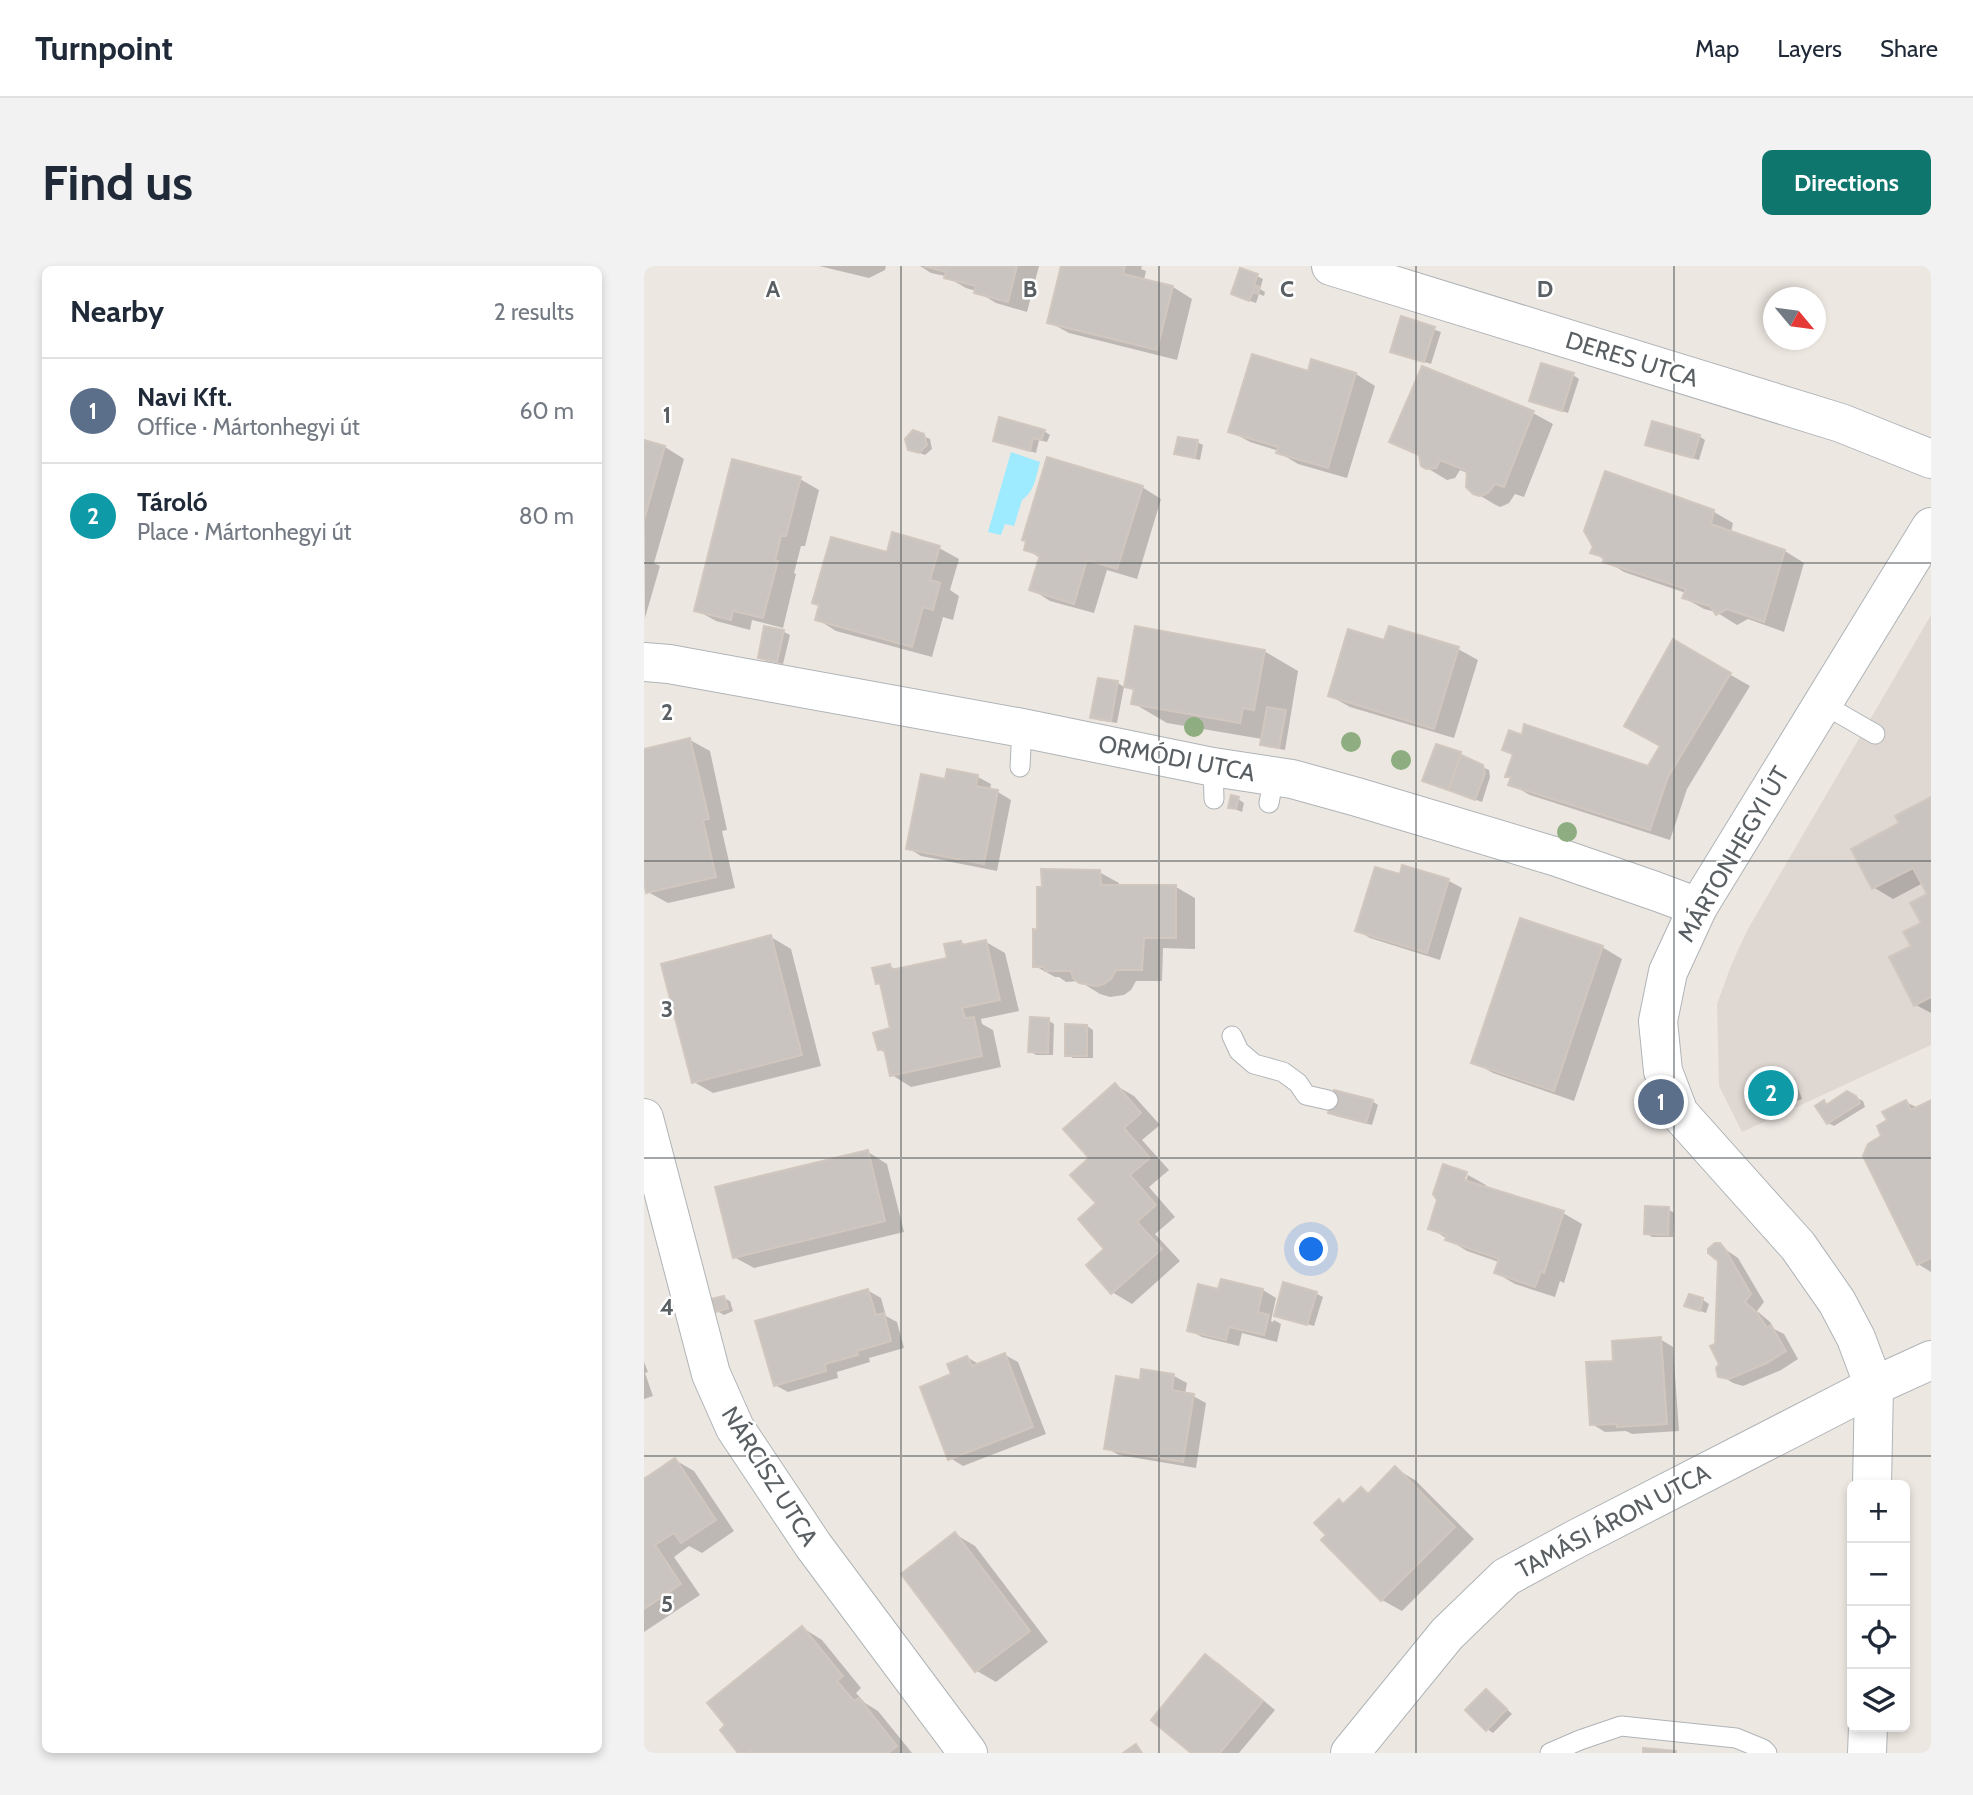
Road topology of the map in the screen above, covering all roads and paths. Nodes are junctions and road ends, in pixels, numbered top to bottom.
1 (1331, 266) edge
2 (1931, 459) edge
3 (1931, 527) edge
4 (644, 662) edge
5 (1823, 704) junction
6 (1022, 728) junction
7 (1875, 734) dead end
8 (1020, 767) dead end
9 (1698, 907) junction
10 (1232, 1036) dead end
11 (1328, 1100) dead end
12 (644, 1118) edge
13 (1931, 1360) edge
14 (1874, 1386) junction
15 (1872, 1480) edge
16 (1868, 1732) edge
17 (968, 1753) edge
18 (1350, 1753) edge
19 (1550, 1753) edge
20 (1767, 1753) edge
21 (1867, 1753) edge

1 - 2 street, DERES UTCA
3 - 5 street, MÁRTONHEGYI ÚT
4 - 6 street, ORMÓDI UTCA
5 - 7 lane
5 - 9 street, MÁRTONHEGYI ÚT
6 - 8 lane
6 - 9 street, ORMÓDI UTCA
9 - 14 street, MÁRTONHEGYI ÚT
10 - 11 lane
12 - 17 street, NÁRCISZ UTCA
13 - 14 street, TAMÁSI ÁRON UTCA
14 - 15 street, MÁRTONHEGYI ÚT
14 - 18 street, TAMÁSI ÁRON UTCA
16 - 21 street
19 - 20 lane

